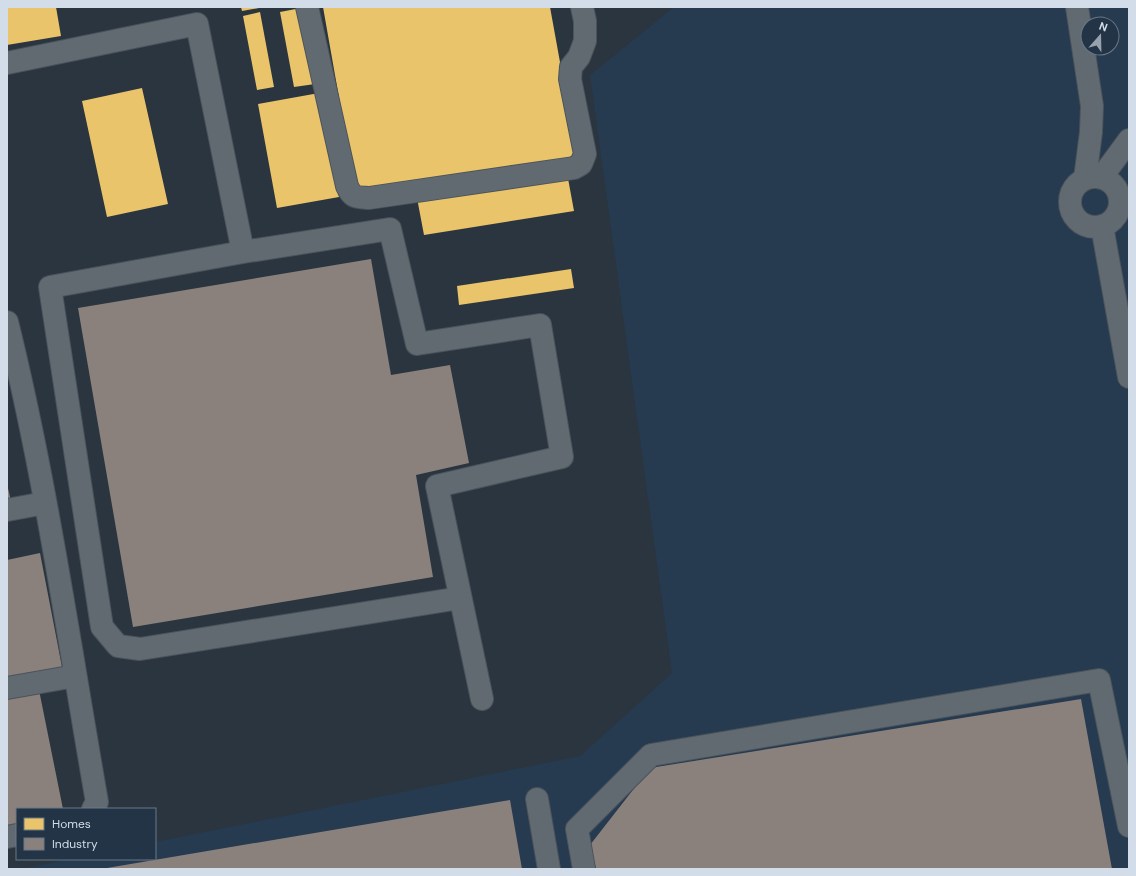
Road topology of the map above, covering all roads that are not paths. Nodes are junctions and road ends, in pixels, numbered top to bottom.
1 (307, 7) edge
2 (582, 7) edge
3 (1077, 7) edge
4 (7, 63) edge
5 (1129, 140) edge
6 (1093, 178) junction
7 (1102, 226) junction
8 (243, 252) junction
9 (7, 322) edge
10 (11, 354) edge
11 (1129, 377) edge
12 (45, 504) junction
13 (7, 510) edge
14 (460, 598) junction
15 (75, 676) junction
16 (7, 688) edge
17 (482, 699) dead end
18 (537, 799) dead end
19 (94, 808) edge
20 (1129, 826) edge
21 (550, 869) edge
22 (584, 869) edge

1 - 2 street
3 - 6 street
4 - 8 street
5 - 6 street
6 - 7 street
6 - 7 street
7 - 11 street
8 - 14 street
8 - 14 street
9 - 10 street
10 - 12 street
12 - 13 street
12 - 15 street
14 - 17 street
15 - 16 street
15 - 19 street
18 - 21 street
20 - 22 street

